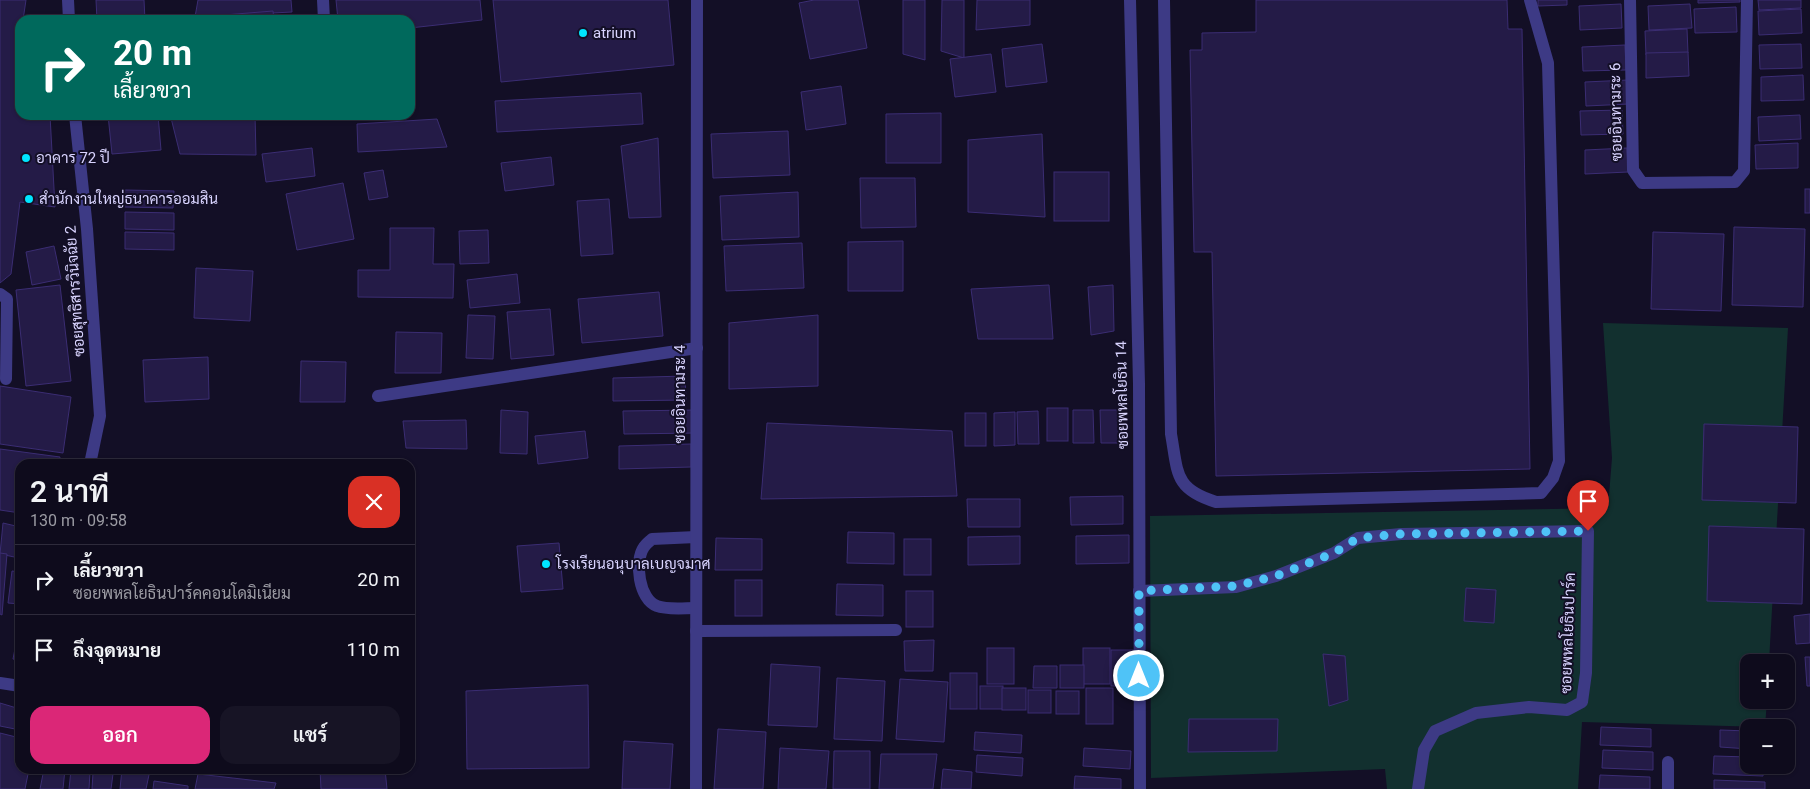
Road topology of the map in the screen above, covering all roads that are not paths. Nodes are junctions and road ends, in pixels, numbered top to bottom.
1 (68, 0) edge
2 (323, 0) edge
3 (697, 0) edge
4 (1130, 0) edge
5 (1164, 0) edge
6 (1530, 0) edge
7 (1630, 0) edge
8 (1747, 0) edge
9 (69, 15) edge
10 (324, 15) edge
11 (75, 120) edge
12 (0, 294) edge
13 (696, 348) junction
14 (6, 379) dead end
15 (378, 396) dead end
16 (91, 459) edge
17 (696, 537) junction
18 (1139, 591) junction
19 (696, 608) junction
20 (896, 630) dead end
21 (696, 631) junction
22 (0, 683) edge
23 (15, 685) edge
24 (1668, 762) dead end
25 (696, 789) edge
26 (1140, 789) edge
27 (1418, 789) edge
28 (1668, 789) edge

1 - 9 street
2 - 10 street
3 - 13 street, ซอยอินทามระ 4
4 - 18 street, ซอยพหลโยธิน 14
5 - 6 street
7 - 8 street, ซอยอินทามระ 6
11 - 16 street, ซอยสุทธิสารวินิจฉัย 2
12 - 14 street
13 - 15 street
13 - 17 street, ซอยอินทามระ 4
17 - 19 street, ซอยอินทามระ 4
17 - 19 street
18 - 26 street, ซอยพหลโยธิน 14
18 - 27 street, ซอยพหลโยธินปาร์ค
19 - 21 street, ซอยอินทามระ 4
20 - 21 street
21 - 25 street, ซอยอินทามระ 4
22 - 23 street
24 - 28 street

